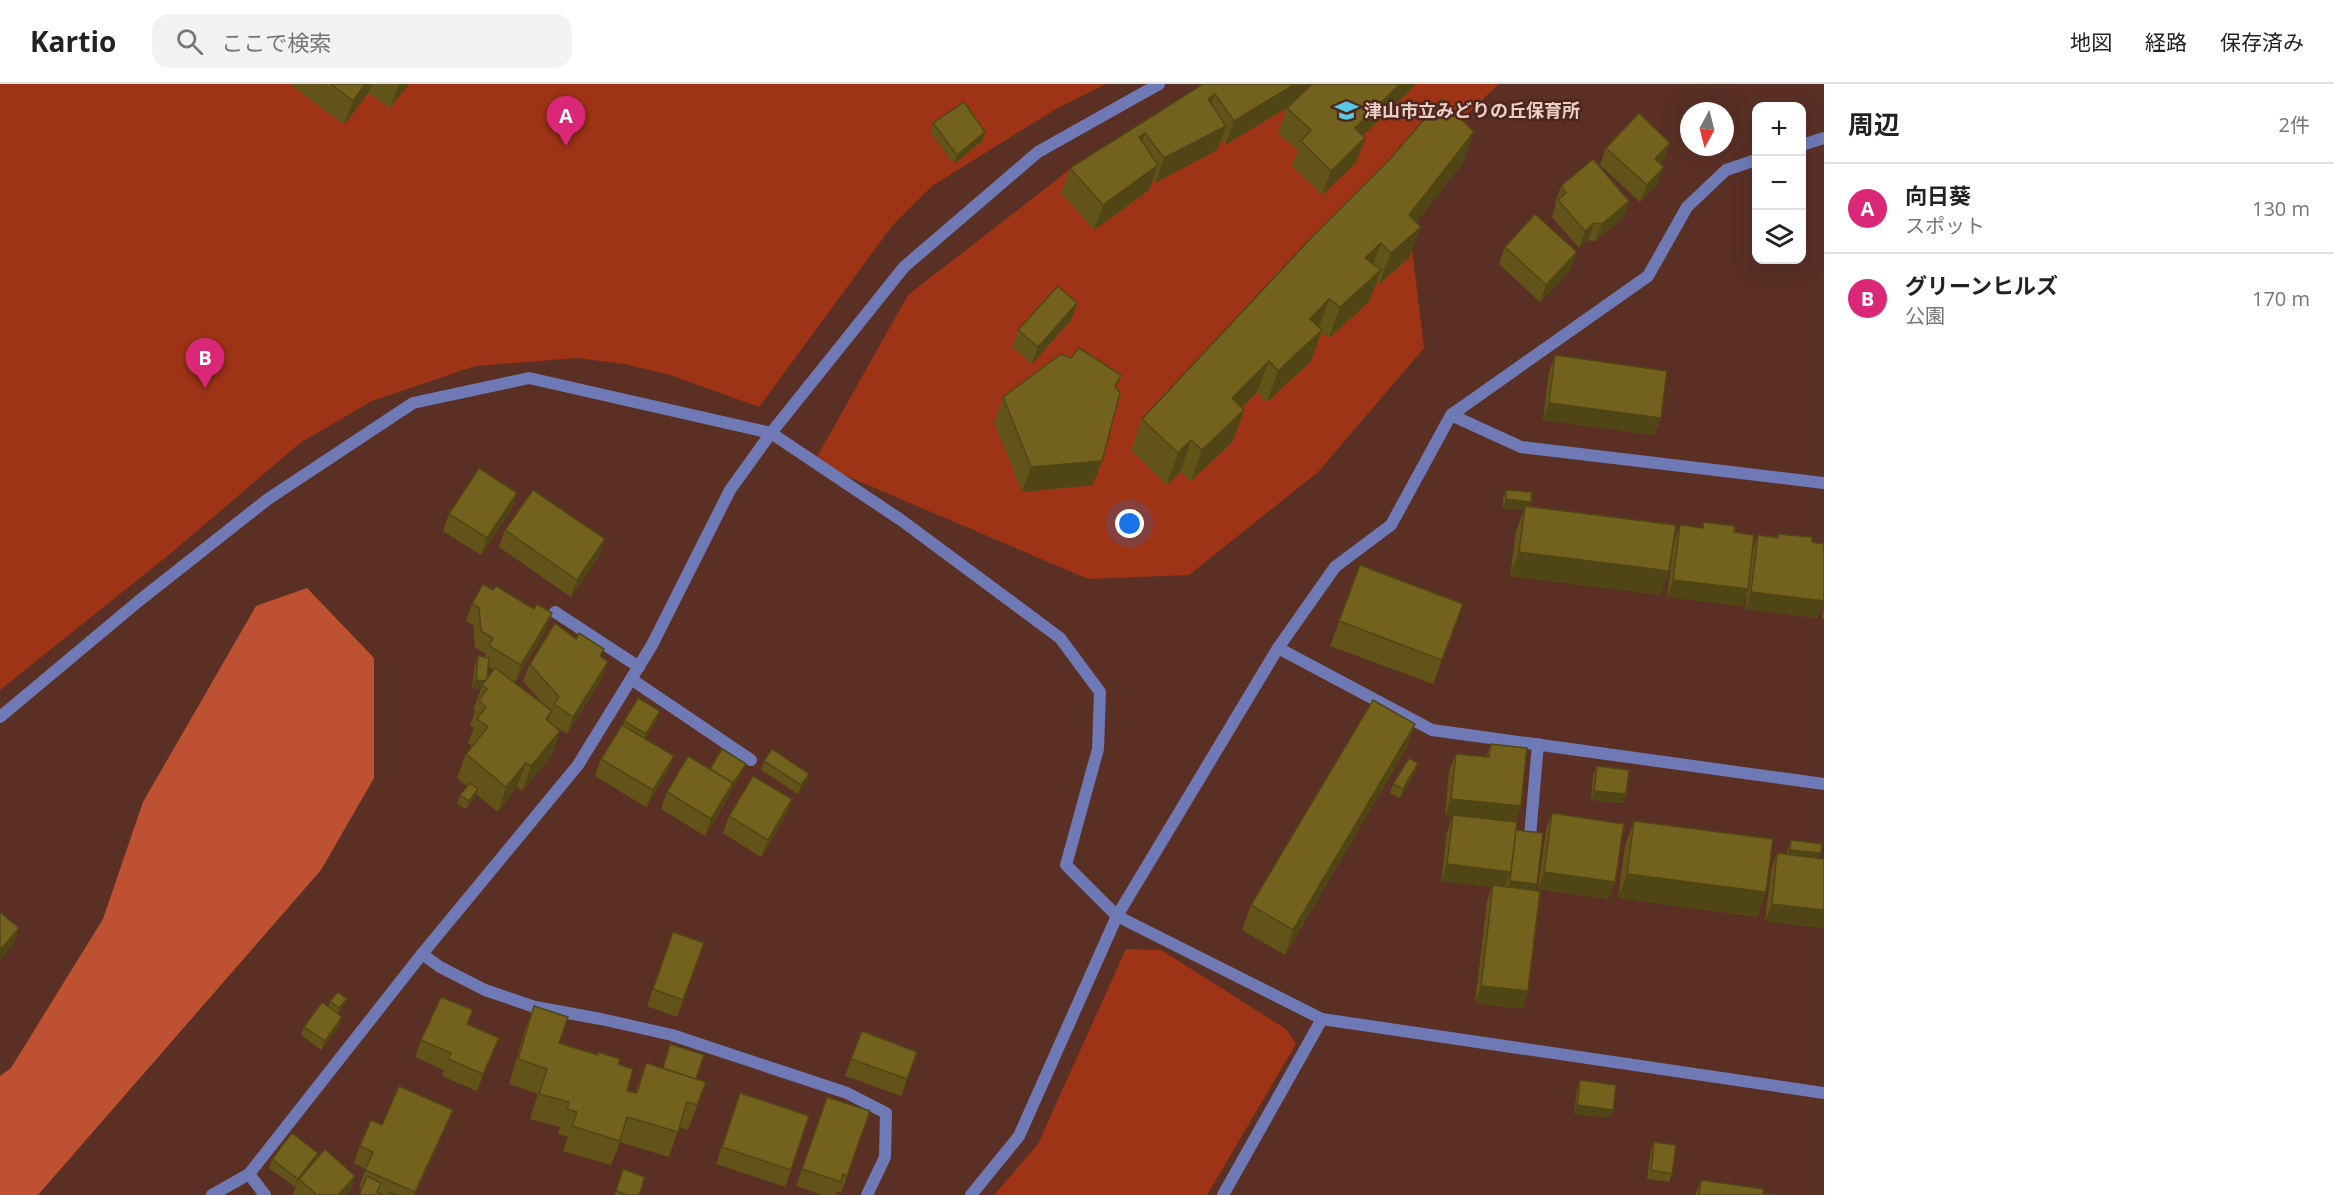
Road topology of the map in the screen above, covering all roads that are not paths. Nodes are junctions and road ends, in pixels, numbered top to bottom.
1 (1159, 84) edge
2 (1824, 138) edge
3 (1806, 144) edge
4 (1752, 161) edge
5 (1451, 415) junction
6 (771, 433) junction
7 (1824, 483) edge
8 (555, 612) dead end
9 (1278, 648) junction
10 (639, 666) junction
11 (631, 679) junction
12 (0, 717) edge
13 (1538, 744) junction
14 (751, 760) dead end
15 (1824, 784) edge
16 (1530, 836) edge
17 (1117, 916) junction
18 (422, 954) junction
19 (1322, 1019) junction
20 (1824, 1093) edge
21 (249, 1174) junction
22 (213, 1195) edge
23 (265, 1195) edge
24 (867, 1195) edge
25 (971, 1195) edge
26 (1223, 1195) edge

1 - 6 street
2 - 3 street
4 - 5 street
5 - 7 street
5 - 9 street
6 - 10 street
6 - 12 street
6 - 17 street
8 - 10 street
9 - 13 street
9 - 17 street
10 - 11 street
11 - 14 street
11 - 18 street
13 - 15 street
13 - 16 street
17 - 19 street
17 - 25 street
18 - 21 street
18 - 24 street
19 - 20 street
19 - 26 street
21 - 22 street
21 - 23 street

